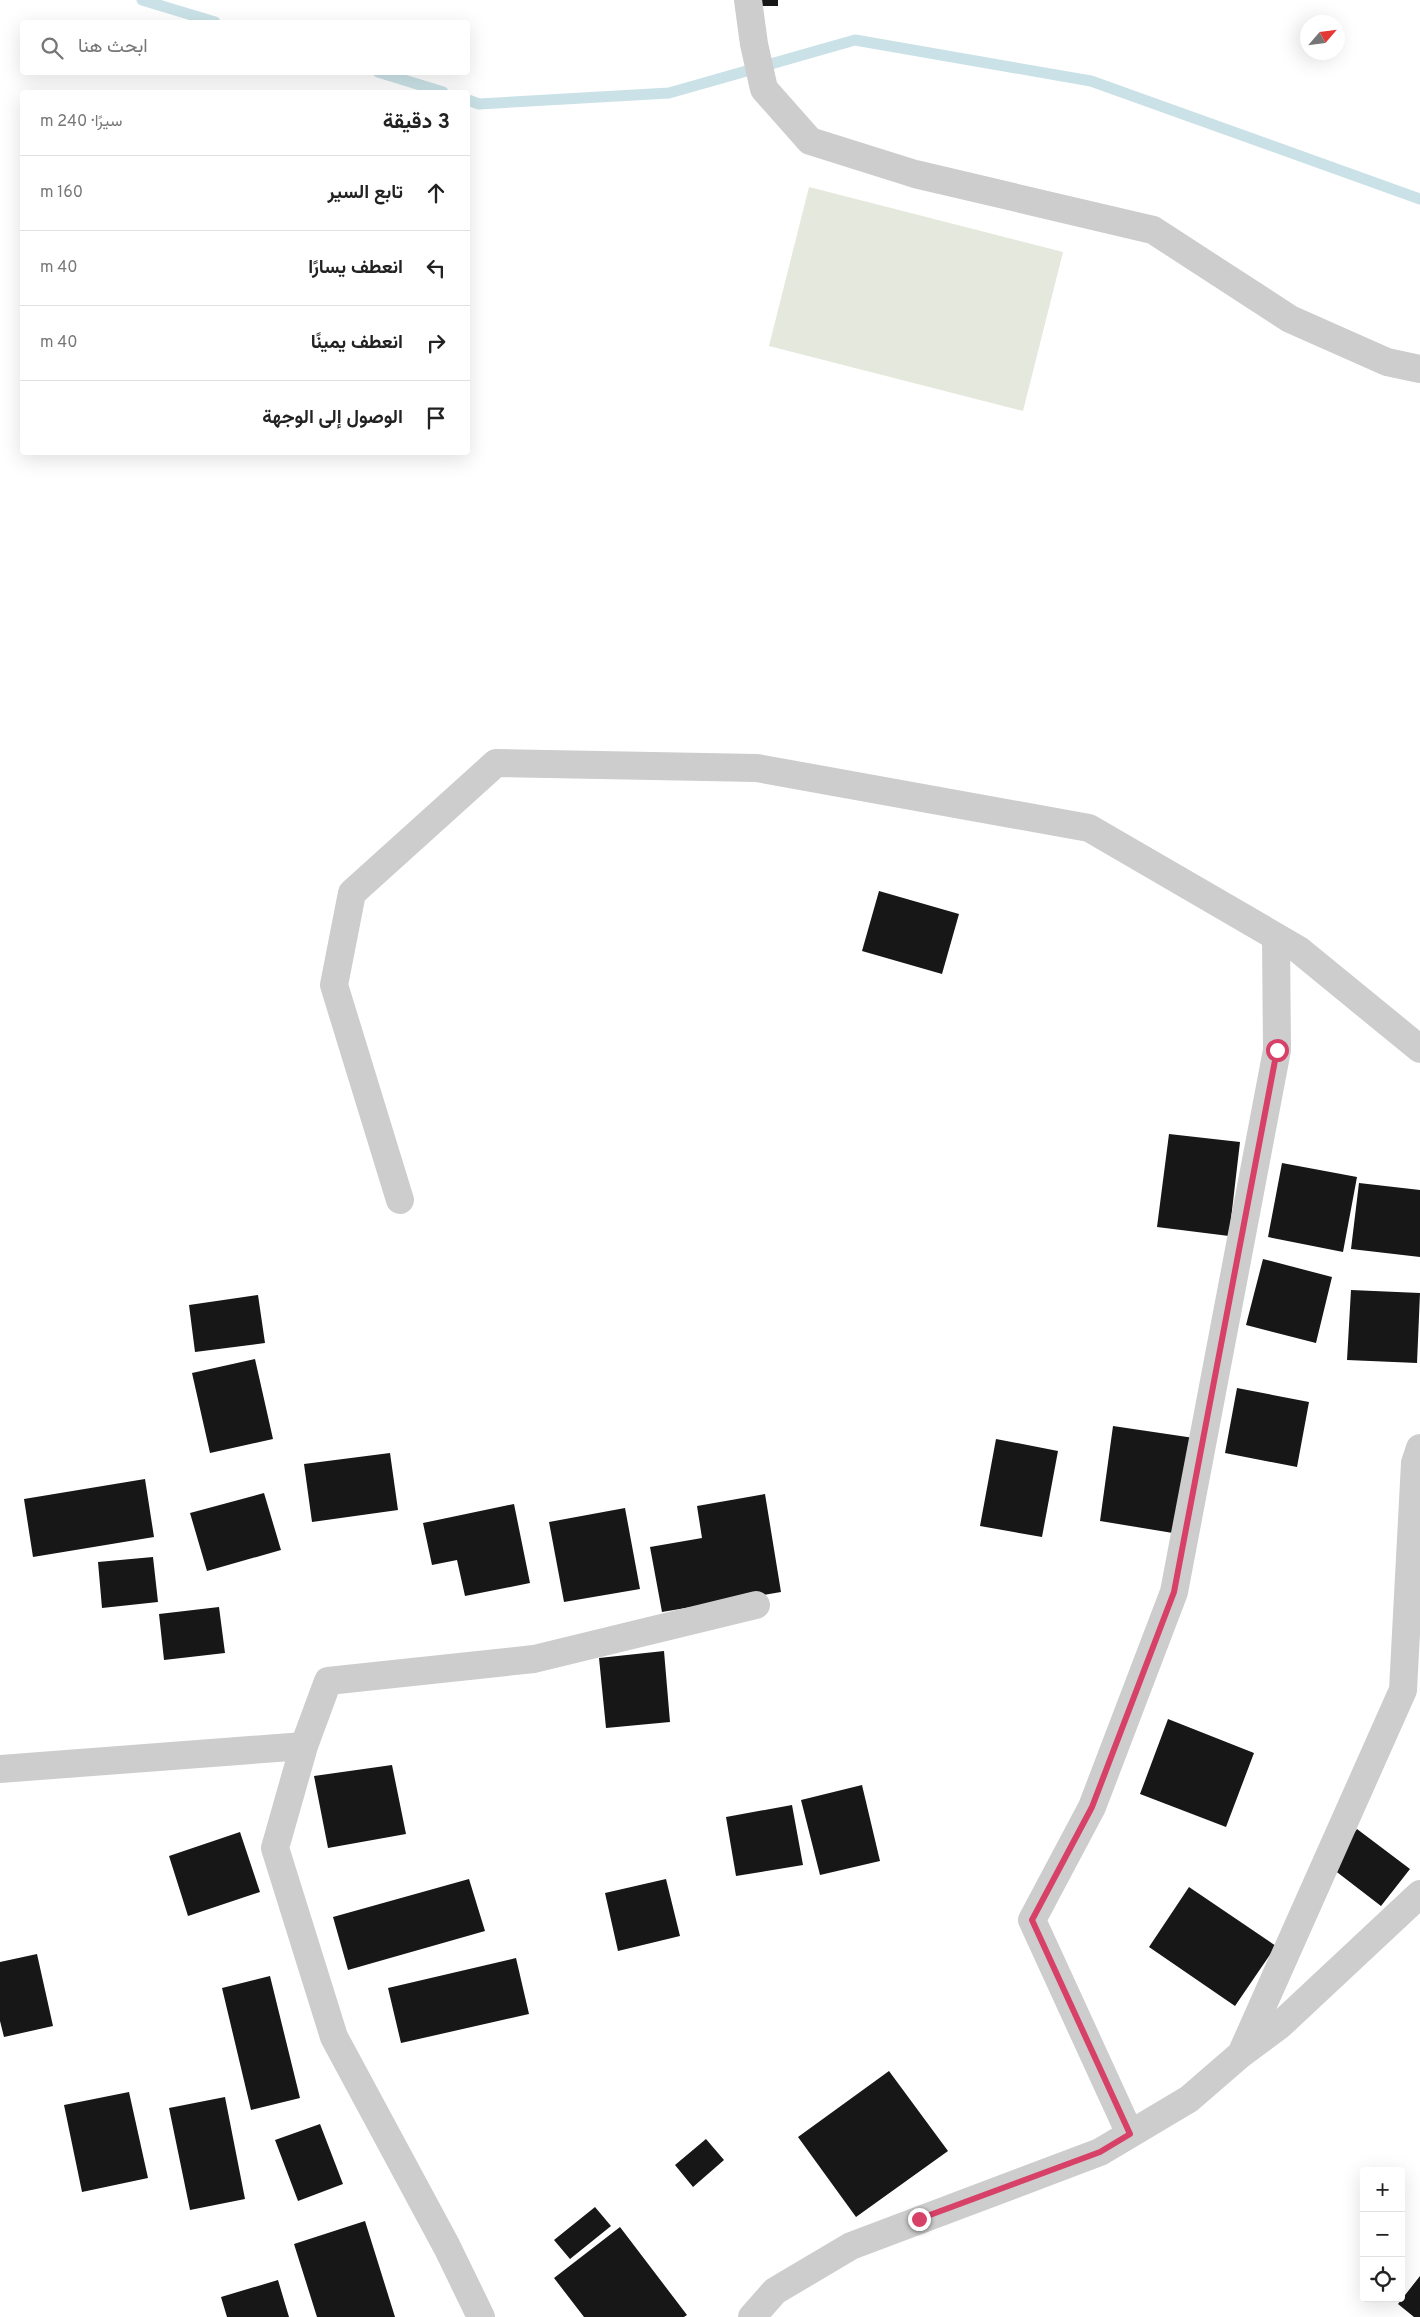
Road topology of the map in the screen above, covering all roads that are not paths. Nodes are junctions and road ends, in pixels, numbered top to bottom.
1 (748, 0) edge
2 (1420, 370) edge
3 (1276, 937) junction
4 (1420, 1049) edge
5 (400, 1200) dead end
6 (1420, 1448) edge
7 (756, 1605) dead end
8 (304, 1746) junction
9 (0, 1769) edge
10 (1420, 1894) edge
11 (1241, 2054) junction
12 (1130, 2134) junction
13 (481, 2317) edge
14 (752, 2317) edge

1 - 2 street
3 - 4 street
3 - 5 street
3 - 12 street
6 - 11 street
7 - 8 street
8 - 9 street
8 - 13 street
10 - 11 street
11 - 12 street
12 - 14 street

